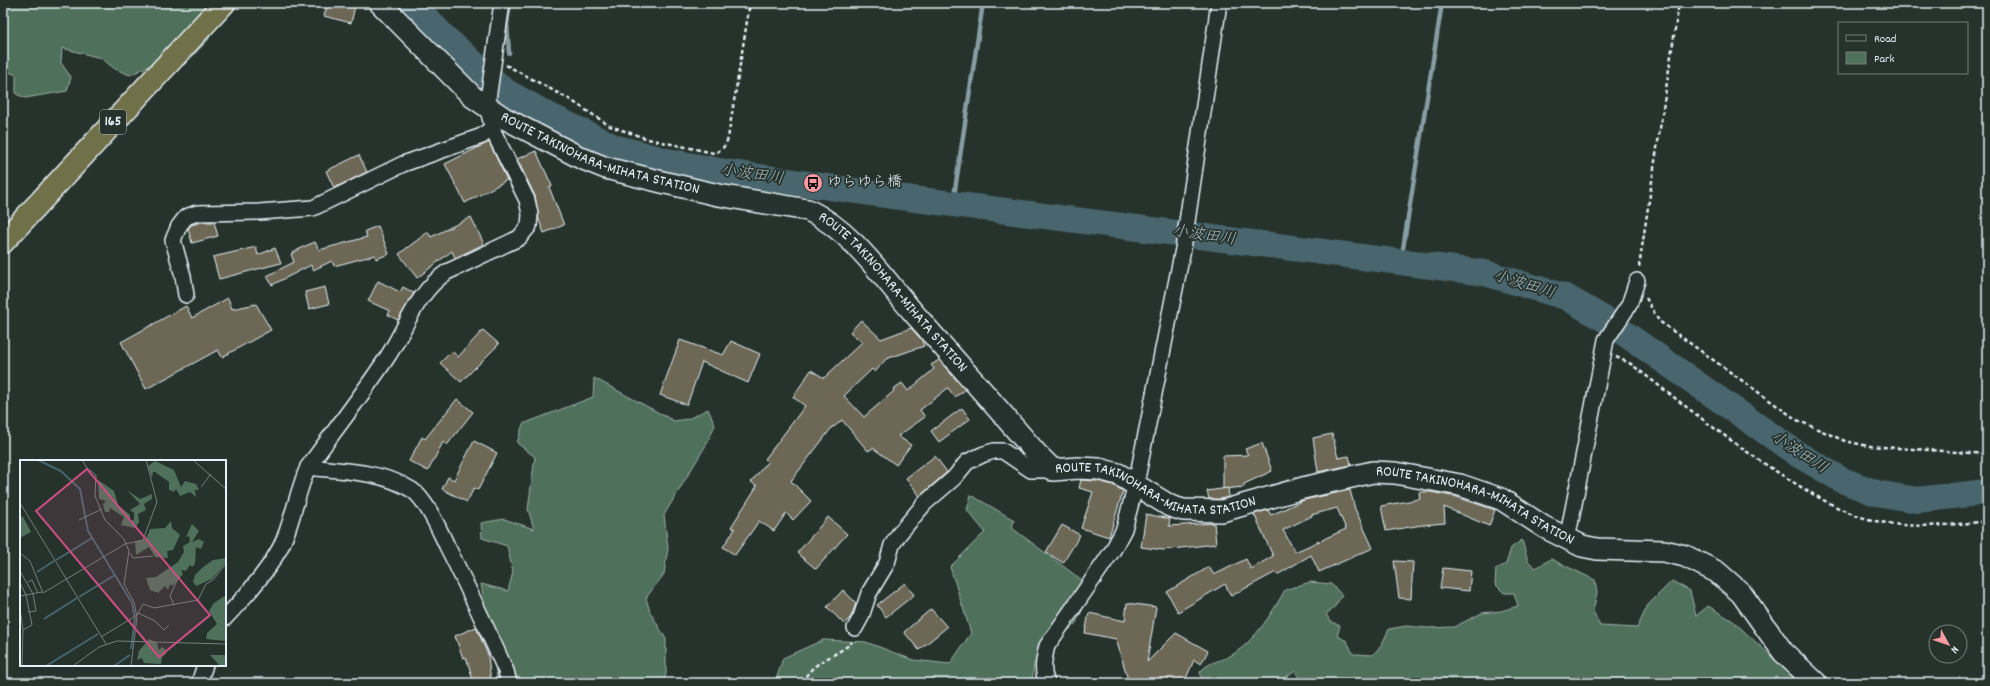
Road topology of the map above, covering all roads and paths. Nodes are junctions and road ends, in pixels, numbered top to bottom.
1 (224, 3) edge
2 (380, 3) edge
3 (502, 3) edge
4 (750, 3) edge
5 (1219, 3) edge
6 (1679, 3) edge
7 (493, 61) junction
8 (488, 98) junction
9 (493, 127) junction
10 (3, 242) edge
11 (1637, 281) junction
12 (186, 295) dead end
13 (1606, 346) junction
14 (1987, 454) edge
15 (308, 467) junction
16 (1053, 470) junction
17 (1136, 484) junction
18 (1987, 521) edge
19 (1567, 540) junction
20 (226, 617) edge
21 (855, 628) joint
22 (205, 666) edge
23 (199, 683) edge
24 (509, 683) edge
25 (803, 683) edge
26 (1047, 683) edge
27 (1816, 683) edge

1 - 10 highway, 165
2 - 8 main road, ROUTE TAKINOHARA-MIHATA STATION
3 - 7 street
4 - 7 path
5 - 17 street
6 - 11 path
7 - 8 street
8 - 9 street
8 - 16 main road, ROUTE TAKINOHARA-MIHATA STATION
9 - 12 street
9 - 15 street
11 - 13 street
11 - 14 path
13 - 18 path
13 - 19 street
15 - 20 street
15 - 24 street
16 - 17 main road, ROUTE TAKINOHARA-MIHATA STATION
16 - 21 street
17 - 19 main road, ROUTE TAKINOHARA-MIHATA STATION
17 - 26 street
19 - 27 main road, ROUTE TAKINOHARA-MIHATA STATION
21 - 25 path
22 - 23 street

